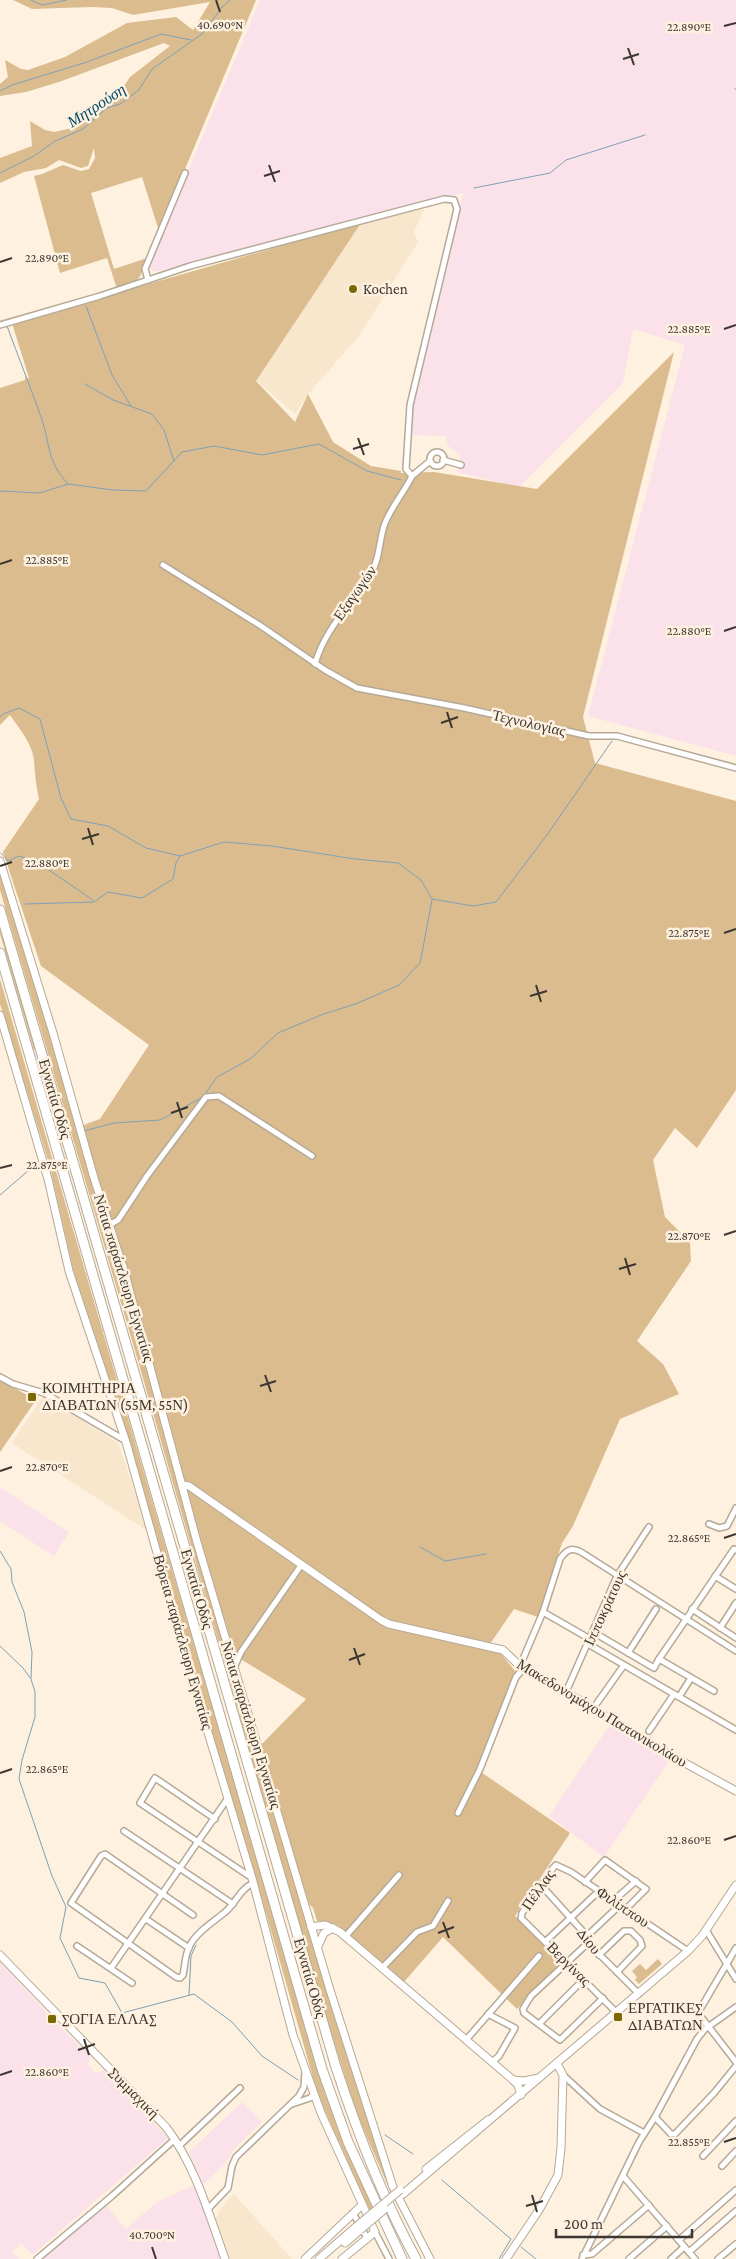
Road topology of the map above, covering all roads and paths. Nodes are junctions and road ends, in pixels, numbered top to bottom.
1 (185, 172) dead end
2 (148, 280) junction
3 (0, 325) edge
4 (443, 460) junction
5 (430, 461) junction
6 (461, 465) dead end
7 (412, 476) junction
8 (163, 564) dead end
9 (315, 664) junction
10 (736, 768) edge
11 (0, 861) edge
12 (0, 910) edge
13 (0, 953) edge
14 (0, 1015) edge
15 (312, 1156) dead end
16 (109, 1225) junction
17 (0, 1377) edge
18 (126, 1442) junction
19 (182, 1484) junction
20 (736, 1508) edge
21 (709, 1524) dead end
22 (648, 1527) dead end
23 (736, 1550) edge
24 (302, 1564) junction
25 (617, 1576) junction
26 (715, 1576) junction
27 (736, 1590) edge
28 (736, 1603) edge
29 (656, 1609) dead end
30 (692, 1610) junction
31 (543, 1612) junction
32 (686, 1620) junction
33 (720, 1628) junction
34 (593, 1632) junction
35 (736, 1638) edge
36 (589, 1641) junction
37 (736, 1651) edge
38 (628, 1653) junction
39 (660, 1659) junction
40 (624, 1665) junction
41 (522, 1667) junction
42 (234, 1668) junction
43 (654, 1668) junction
44 (647, 1678) junction
45 (691, 1678) junction
46 (714, 1691) dead end
47 (566, 1692) junction
48 (676, 1695) junction
49 (597, 1703) dead end
50 (736, 1730) edge
51 (649, 1731) dead end
52 (736, 1791) edge
53 (228, 1798) junction
54 (458, 1813) dead end
55 (215, 1819) junction
56 (124, 1831) dead end
57 (198, 1844) junction
58 (556, 1866) joint
59 (181, 1869) junction
60 (400, 1875) dead end
61 (253, 1881) junction
62 (636, 1881) junction
63 (585, 1882) junction
64 (541, 1885) junction
65 (735, 1890) edge
66 (599, 1891) junction
67 (163, 1895) junction
68 (613, 1901) junction
69 (448, 1902) dead end
70 (233, 1904) junction
71 (620, 1905) junction
72 (626, 1909) junction
73 (193, 1915) dead end
74 (520, 1916) joint
75 (570, 1918) junction
76 (146, 1919) junction
77 (311, 1927) junction
78 (331, 1928) junction
79 (706, 1930) junction
80 (587, 1936) junction
81 (345, 1937) junction
82 (546, 1941) junction
83 (588, 1943) junction
84 (129, 1945) junction
85 (77, 1946) dead end
86 (318, 1947) junction
87 (189, 1948) junction
88 (736, 1948) edge
89 (688, 1951) junction
90 (599, 1954) junction
91 (0, 1955) edge
92 (539, 1956) dead end
93 (568, 1962) junction
94 (727, 1964) junction
95 (112, 1968) junction
96 (382, 1968) junction
97 (617, 1972) junction
98 (736, 1979) edge
99 (132, 1983) dead end
100 (580, 1983) dead end
101 (639, 1994) junction
102 (603, 1998) junction
103 (736, 2007) edge
104 (617, 2013) junction
105 (488, 2014) junction
106 (539, 2024) junction
107 (707, 2028) junction
108 (466, 2040) junction
109 (492, 2062) junction
110 (736, 2062) edge
111 (557, 2064) junction
112 (736, 2066) edge
113 (304, 2067) junction
114 (504, 2074) junction
115 (563, 2075) junction
116 (542, 2077) junction
117 (513, 2080) junction
118 (240, 2088) dead end
119 (314, 2094) junction
120 (521, 2094) junction
121 (299, 2096) junction
122 (291, 2104) junction
123 (655, 2117) junction
124 (736, 2121) edge
125 (644, 2133) junction
126 (177, 2142) junction
127 (736, 2152) edge
128 (703, 2156) dead end
129 (722, 2166) dead end
130 (623, 2176) junction
131 (736, 2190) edge
132 (362, 2205) junction
133 (649, 2205) junction
134 (207, 2210) junction
135 (736, 2211) edge
136 (353, 2213) junction
137 (667, 2226) junction
138 (359, 2228) junction
139 (375, 2232) junction
140 (367, 2238) junction
141 (679, 2240) junction
142 (736, 2244) edge
143 (684, 2247) junction
144 (689, 2252) junction
145 (583, 2257) edge
146 (37, 2259) edge
147 (225, 2259) edge
148 (305, 2259) edge
149 (319, 2259) edge
150 (326, 2259) edge
151 (342, 2259) edge
152 (389, 2259) edge
153 (402, 2259) edge
154 (416, 2259) edge
155 (430, 2259) edge
156 (506, 2259) edge
157 (630, 2259) edge
158 (670, 2259) edge
159 (695, 2259) edge
160 (718, 2259) edge

1 - 2 street
2 - 3 street
2 - 7 street
4 - 5 street
4 - 5 street
4 - 6 street
5 - 7 street
7 - 9 street, Εξαγωγών
8 - 9 street
9 - 10 street, Τεχνολογίας
11 - 16 street, Νότια παράπλευρη Εγνατίας
12 - 154 highway, Εγνατία Οδός
13 - 153 highway, Εγνατία Οδός
14 - 18 street, Βόρεια παράπλευρη Εγνατίας
15 - 16 street
16 - 19 street, Νότια παράπλευρη Εγνατίας
17 - 18 street
18 - 53 street, Βόρεια παράπλευρη Εγνατίας
19 - 24 street, Μακεδονομάχου Παπανικολάου
19 - 42 street, Νότια παράπλευρη Εγνατίας
20 - 21 street
22 - 25 street, Ιπποκράτους
23 - 26 street
24 - 41 street, Μακεδονομάχου Παπανικολάου
24 - 42 street
25 - 31 street
25 - 32 street
25 - 34 street, Ιπποκράτους
26 - 27 street
26 - 30 street
28 - 33 street
29 - 38 street
30 - 32 street
30 - 33 street
31 - 36 street
31 - 41 street
32 - 37 street
32 - 39 street
33 - 35 street
34 - 36 street, Ιπποκράτους
34 - 38 street
36 - 40 street
36 - 47 street, Ιπποκράτους
38 - 43 street
39 - 43 street
39 - 45 street
40 - 44 street
40 - 49 street
41 - 47 street, Μακεδονομάχου Παπανικολάου
41 - 54 street
42 - 77 street, Νότια παράπλευρη Εγνατίας
43 - 44 street
44 - 48 street
45 - 46 street
45 - 48 street
47 - 52 street, Μακεδονομάχου Παπανικολάου
48 - 50 street
48 - 51 street
53 - 55 street
53 - 61 street, Βόρεια παράπλευρη Εγνατίας
55 - 57 street
55 - 57 street
56 - 59 street
57 - 59 street
57 - 61 street
58 - 63 street, Φιλίππου
58 - 64 street, Πέλλας
59 - 67 street
59 - 70 street
60 - 81 street
61 - 70 street
61 - 113 street, Βόρεια παράπλευρη Εγνατίας
62 - 63 street
62 - 68 street
62 - 72 street
63 - 66 street, Φιλίππου
64 - 74 street, Πέλλας
64 - 75 street, Δίου
65 - 79 street
66 - 68 street, Φιλίππου
66 - 75 street
67 - 73 street
67 - 76 street
67 - 84 street
68 - 71 street, Φιλίππου
69 - 96 street
70 - 87 street
71 - 72 street, Φιλίππου
71 - 80 street
72 - 89 street, Φιλίππου
74 - 82 street, Βεργίνας
75 - 80 street, Δίου
75 - 82 street
76 - 84 street
76 - 87 street
77 - 78 street
77 - 86 street, Νότια παράπλευρη Εγνατίας
78 - 81 street
78 - 86 street
79 - 89 street
79 - 94 street
80 - 83 street, Δίου
81 - 96 street
82 - 93 street, Βεργίνας
83 - 90 street, Δίου
83 - 93 street
84 - 87 street
84 - 95 street
85 - 95 street
86 - 155 street
88 - 94 street
89 - 101 street
90 - 97 street, Δίου
90 - 97 street
91 - 126 street, Συμμαχική
92 - 105 street
93 - 102 street, Βεργίνας
93 - 106 street
94 - 98 street
94 - 107 street
95 - 99 street
96 - 108 street
97 - 101 street, Δίου
100 - 106 street
101 - 104 street
102 - 104 street, Βεργίνας
102 - 106 street
103 - 107 street
104 - 111 street
105 - 108 street
105 - 109 street
107 - 110 street
107 - 123 street
108 - 109 street
109 - 114 street
111 - 115 street
111 - 116 street
112 - 123 street
113 - 119 street, Βόρεια παράπλευρη Εγνατίας
113 - 121 street
114 - 117 street
114 - 120 street
115 - 125 street
115 - 156 street
116 - 117 street
116 - 120 street
117 - 120 street
118 - 126 street
119 - 121 street
119 - 122 street
119 - 132 street, Βόρεια παράπλευρη Εγνατίας
120 - 138 street, bridge
121 - 122 street
122 - 134 street
123 - 125 street
124 - 128 street
125 - 130 street
126 - 134 street, Συμμαχική
126 - 146 street
127 - 129 street
130 - 133 street
130 - 145 street
131 - 141 street
132 - 136 street
132 - 139 street, Βόρεια παράπλευρη Εγνατίας
133 - 137 street
133 - 145 street
134 - 147 street, Συμμαχική
135 - 144 street
136 - 140 street
136 - 148 street
137 - 141 street
137 - 157 street
138 - 149 street
138 - 150 street
139 - 140 street
139 - 152 street, Βόρεια παράπλευρη Εγνατίας
140 - 151 street
141 - 143 street
142 - 160 street
143 - 144 street
143 - 158 street
144 - 159 street

